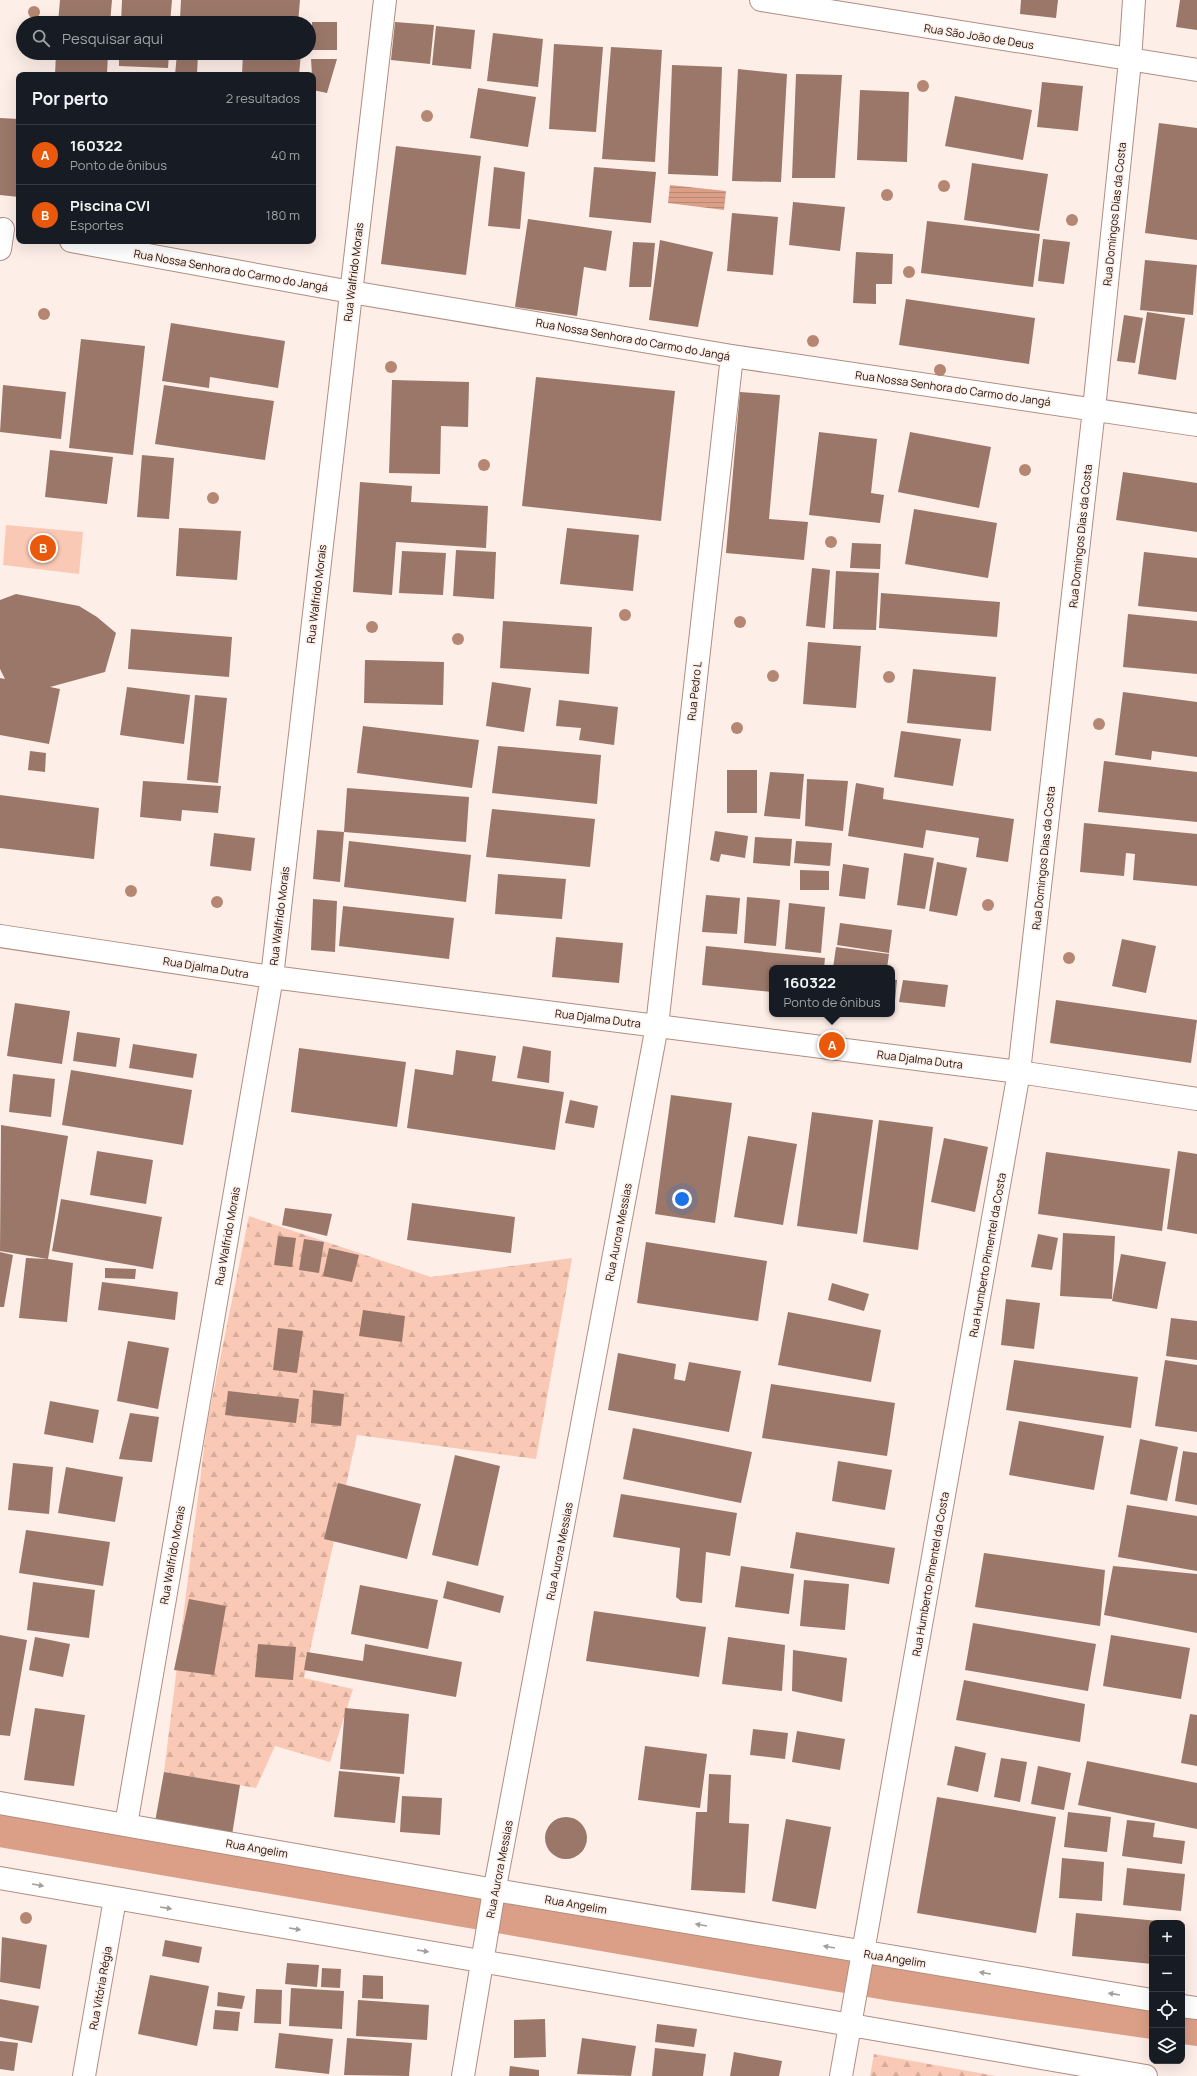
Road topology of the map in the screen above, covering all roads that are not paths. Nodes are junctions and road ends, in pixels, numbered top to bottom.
1 (385, 0) edge
2 (761, 0) edge
3 (1134, 0) edge
4 (1130, 61) junction
5 (1197, 70) edge
6 (87, 244) edge
7 (351, 292) junction
8 (732, 356) junction
9 (1094, 409) junction
10 (1197, 425) edge
11 (0, 936) edge
12 (272, 977) junction
13 (657, 1026) junction
14 (1019, 1072) junction
15 (1197, 1099) edge
16 (0, 1803) edge
17 (126, 1825) junction
18 (0, 1878) edge
19 (494, 1897) junction
20 (116, 1899) junction
21 (862, 1957) junction
22 (483, 1961) junction
23 (1149, 2000) edge
24 (1185, 2006) edge
25 (1197, 2008) edge
26 (850, 2018) junction
27 (84, 2076) edge
28 (463, 2076) edge
29 (841, 2076) edge
30 (1146, 2076) edge

1 - 7 street, Rua Walfrido Morais
2 - 4 street, Rua São João de Deus
3 - 4 street, Rua Domingos Dias da Costa
4 - 5 street, Rua São João de Deus
4 - 9 street, Rua Domingos Dias da Costa
6 - 7 street, Rua Nossa Senhora do Carmo do Jangá
7 - 8 street, Rua Nossa Senhora do Carmo do Jangá
7 - 12 street, Rua Walfrido Morais
8 - 9 street, Rua Nossa Senhora do Carmo do Jangá
8 - 13 street, Rua Pedro L
9 - 10 street, Rua Nossa Senhora do Carmo do Jangá
9 - 14 street, Rua Domingos Dias da Costa
11 - 12 street, Rua Djalma Dutra
12 - 13 street, Rua Djalma Dutra
12 - 17 street, Rua Walfrido Morais
13 - 14 street, Rua Djalma Dutra
13 - 19 street, Rua Aurora Messias
14 - 15 street, Rua Djalma Dutra
14 - 21 street, Rua Humberto Pimentel da Costa
16 - 17 street, Rua Angelim
17 - 19 street, Rua Angelim
18 -> 20 street
21 -> 19 street, Rua Angelim
19 - 22 street, Rua Aurora Messias
20 -> 22 street
20 - 27 street, Rua Vitória Régia
23 -> 21 street, Rua Angelim
21 - 26 street, Rua Humberto Pimentel da Costa
22 - 26 street
22 - 28 street, Rua Aurora Messias
24 - 25 street
26 - 29 street, Rua Humberto Pimentel da Costa
26 - 30 street

